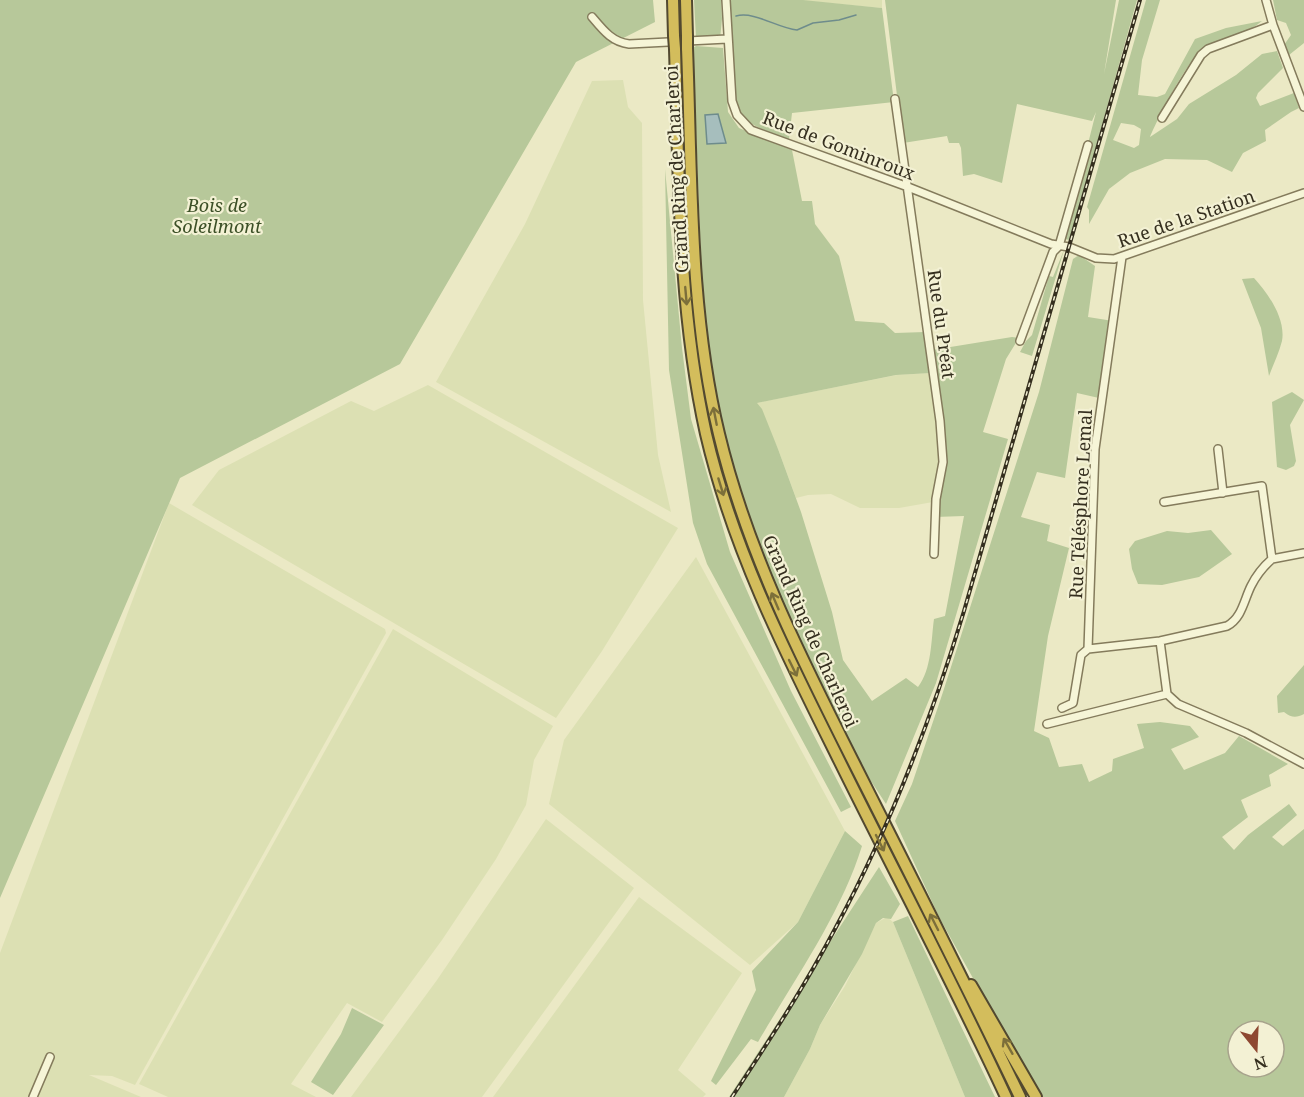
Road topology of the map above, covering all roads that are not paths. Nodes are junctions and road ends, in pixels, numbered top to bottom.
1 (673, 0) edge
2 (686, 0) edge
3 (726, 0) edge
4 (1266, 0) edge
5 (592, 17) dead end
6 (1273, 25) junction
7 (727, 39) junction
8 (895, 99) dead end
9 (1304, 107) edge
10 (1162, 118) dead end
11 (1088, 145) dead end
12 (908, 187) junction
13 (1304, 193) edge
14 (1042, 241) joint
15 (1059, 246) junction
16 (1122, 257) junction
17 (1020, 341) dead end
18 (1218, 449) dead end
19 (1223, 493) junction
20 (1164, 502) dead end
21 (934, 554) dead end
22 (1304, 554) edge
23 (1272, 559) junction
24 (1160, 641) junction
25 (1088, 649) junction
26 (1167, 694) junction
27 (1062, 708) dead end
28 (1047, 724) dead end
29 (1304, 764) edge
30 (960, 975) junction
31 (50, 1057) dead end
32 (33, 1097) edge
33 (1006, 1097) edge
34 (1020, 1097) edge
35 (1036, 1097) edge

1 -> 33 highway, Grand Ring de Charleroi, bridge
30 -> 2 highway, Grand Ring de Charleroi, bridge
3 - 7 street, Rue de Gominroux
4 - 6 street
5 - 7 street
6 - 9 street
6 - 10 street
7 - 12 street, Rue de Gominroux
8 - 12 street, Rue du Préat
11 - 15 street
12 - 14 street, Rue de Gominroux
12 - 21 street, Rue du Préat
13 - 16 street, Rue de la Station
14 - 15 street, Rue de la Station
15 - 16 street, Rue de la Station
15 - 17 street
16 - 25 street, Rue Télésphore Lemal
18 - 19 street
19 - 20 street
19 - 23 street
22 - 23 street
23 - 24 street
24 - 25 street
24 - 26 street
25 - 27 street, Rue Télésphore Lemal
26 - 28 street
26 - 29 street
30 - 34 highway, Grand Ring de Charleroi
35 -> 30 highway
31 - 32 street

